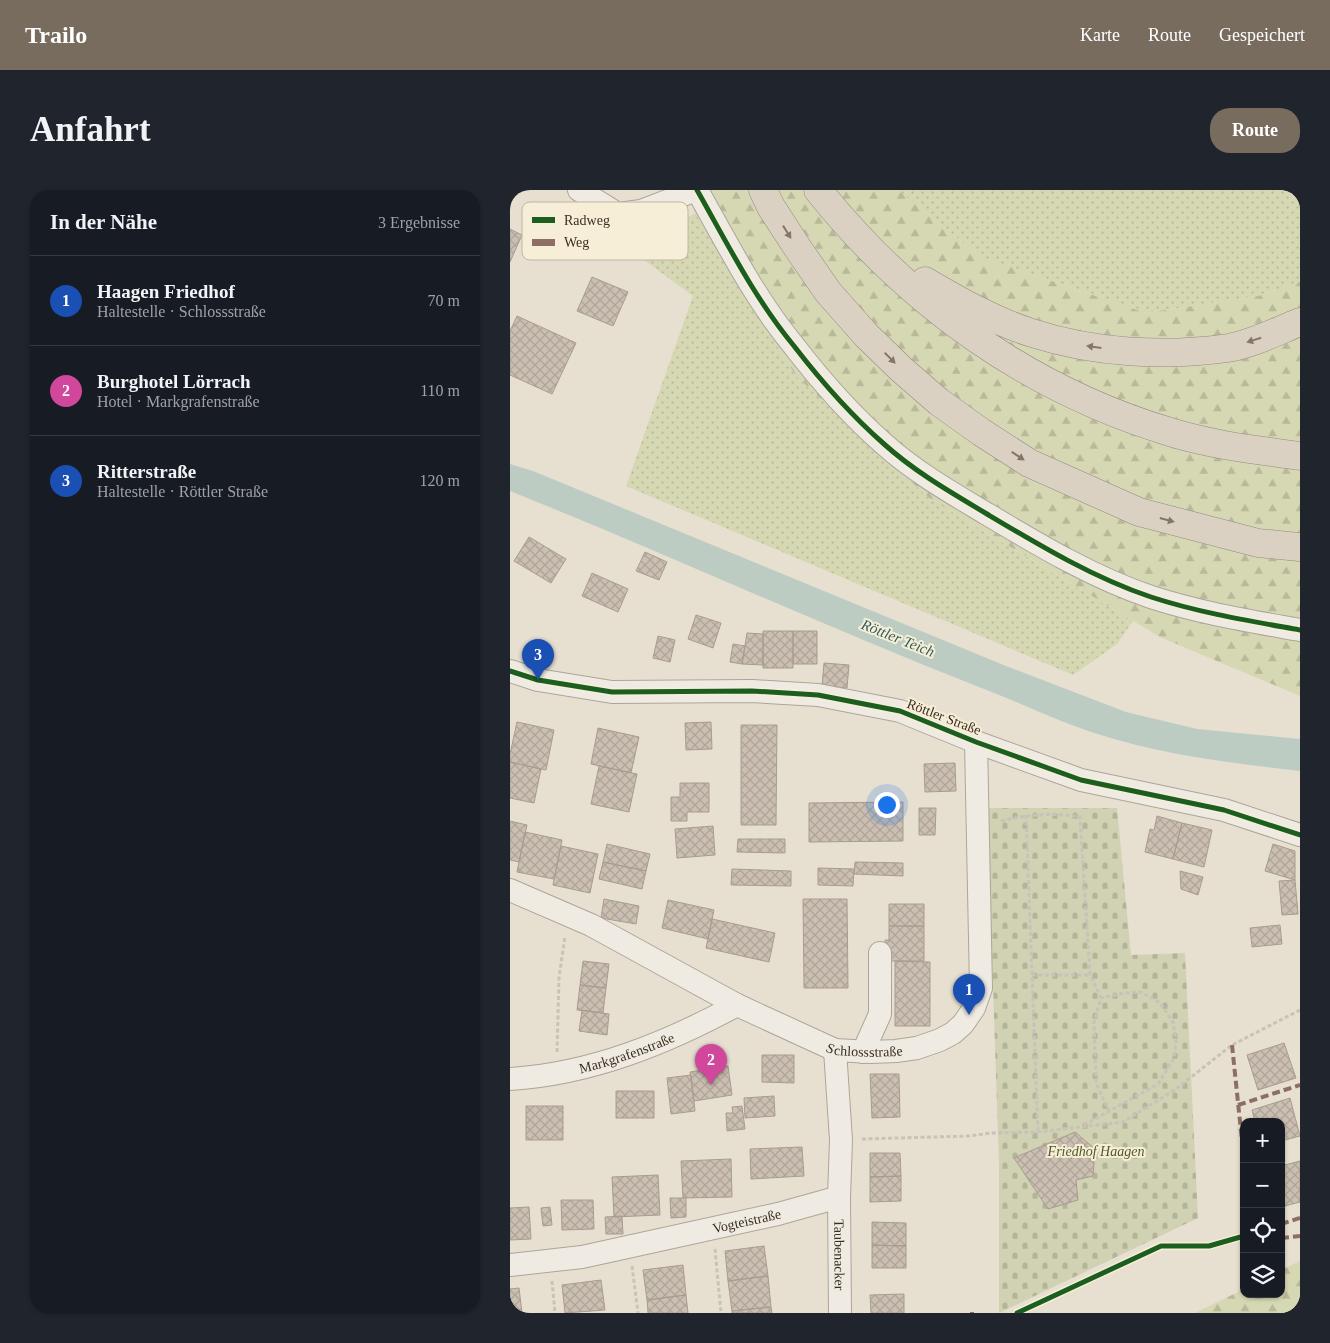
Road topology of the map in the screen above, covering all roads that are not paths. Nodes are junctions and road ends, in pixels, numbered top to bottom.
1 (579, 190) edge
2 (697, 190) edge
3 (763, 190) edge
4 (818, 190) edge
5 (598, 202) edge
6 (666, 202) edge
7 (868, 247) junction
8 (1300, 322) edge
9 (1300, 456) edge
10 (1300, 547) edge
11 (1300, 630) edge
12 (510, 672) edge
13 (976, 742) junction
14 (1300, 835) edge
15 (510, 890) edge
16 (880, 953) dead end
17 (737, 1005) junction
18 (836, 1050) junction
19 (863, 1052) junction
20 (510, 1079) edge
21 (838, 1197) junction
22 (510, 1265) edge
23 (840, 1313) edge

1 - 5 street
2 - 6 street
2 - 11 street
3 -> 10 highway
4 - 7 highway
8 -> 7 highway
7 - 9 highway
12 - 13 street, Röttler Straße
13 - 14 street, Röttler Straße
13 - 19 street, Schlossstraße
15 - 17 street, Schlossstraße
16 - 19 street
17 - 18 street, Schlossstraße
17 - 20 street, Markgrafenstraße
18 - 19 street, Schlossstraße
18 - 21 street
21 - 22 street, Vogteistraße
21 - 23 street, Taubenacker

